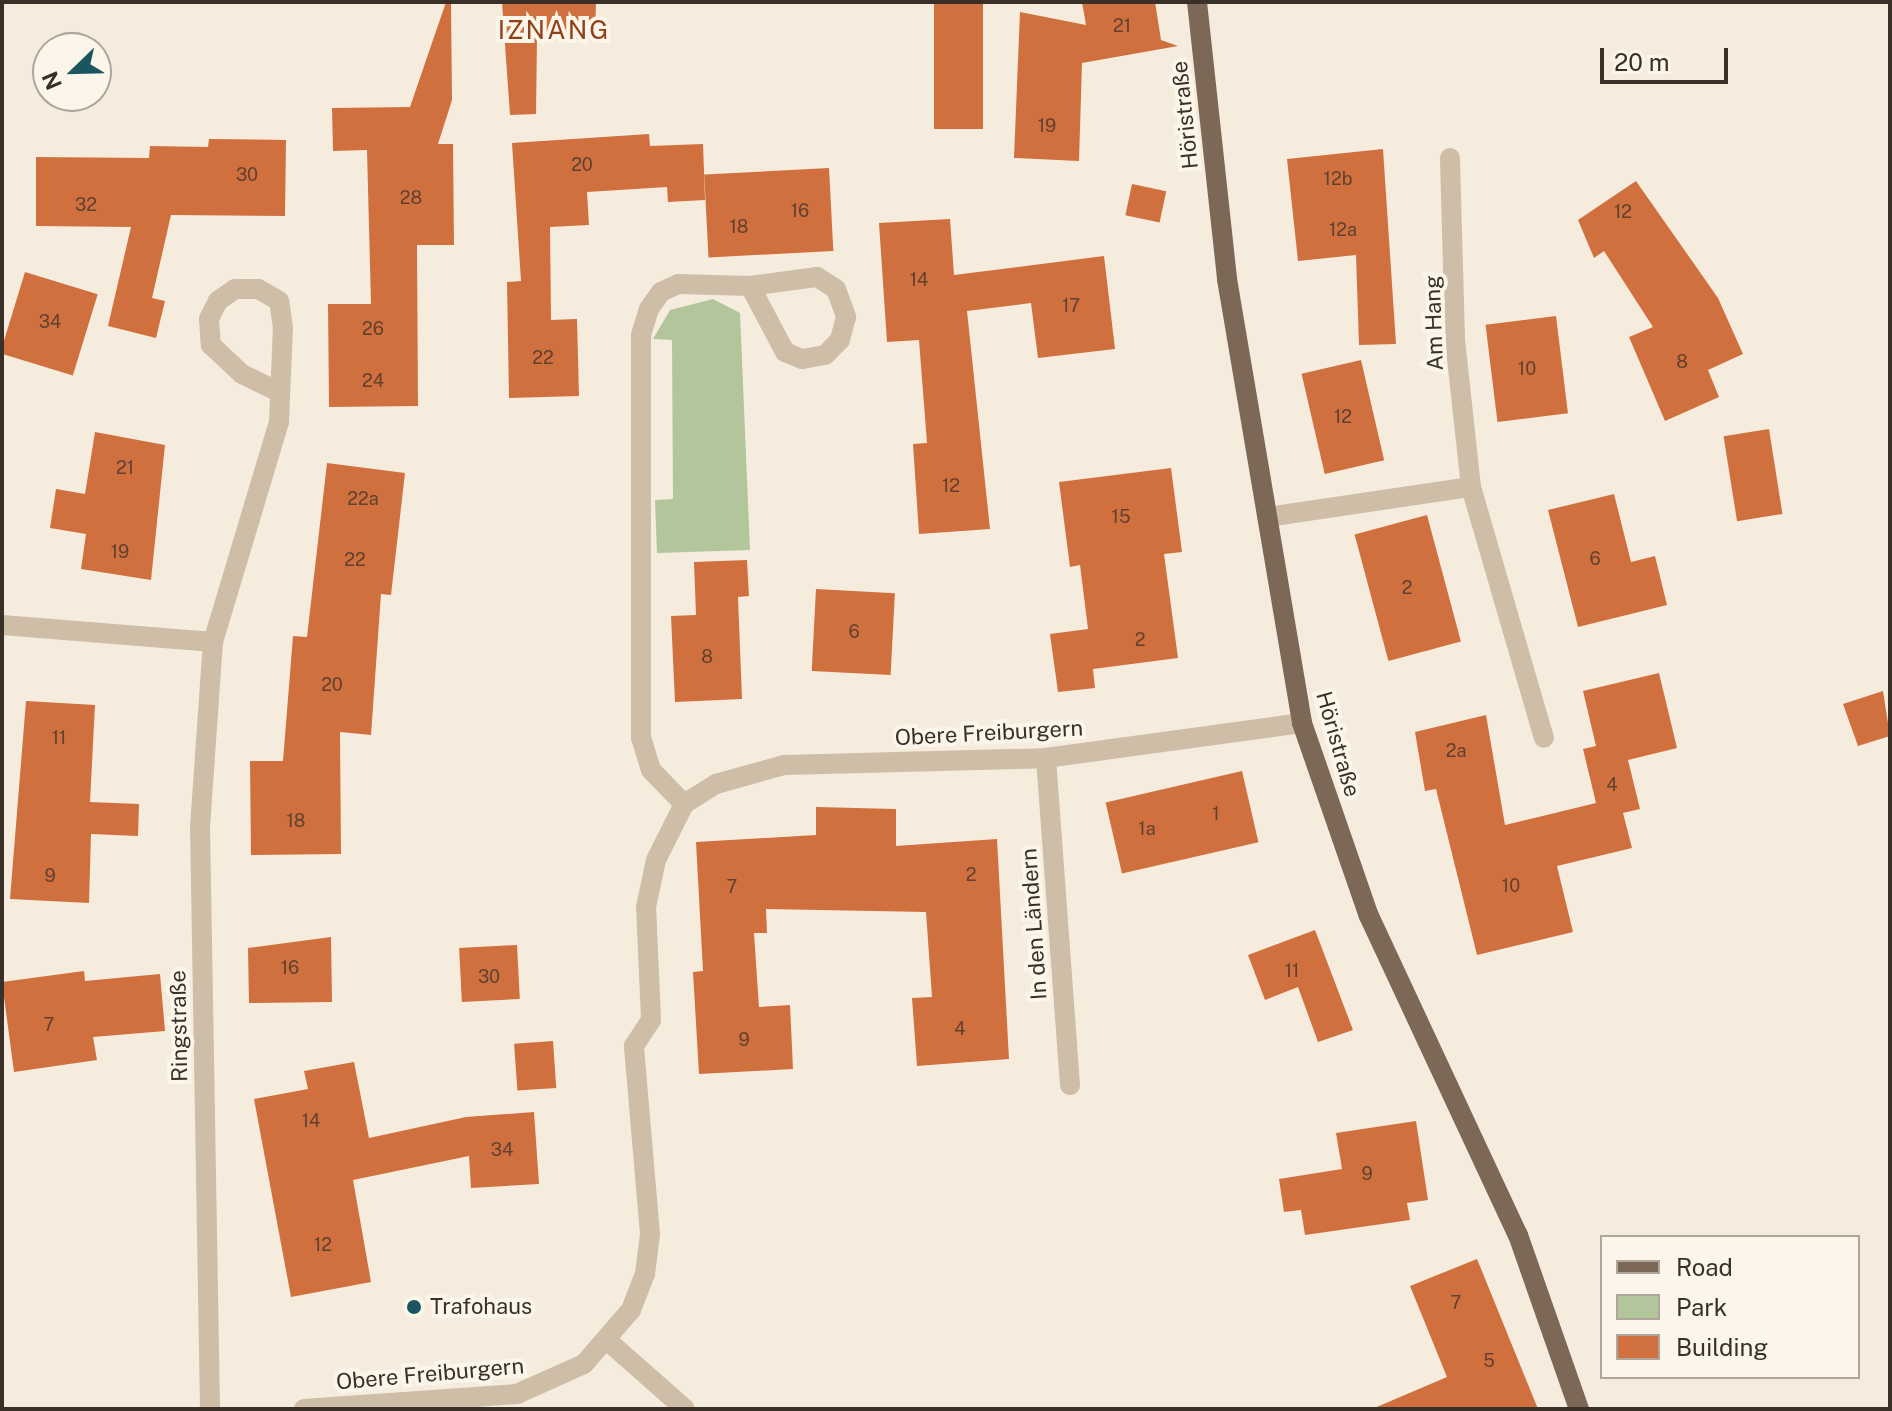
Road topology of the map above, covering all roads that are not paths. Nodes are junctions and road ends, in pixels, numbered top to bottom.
1 (1197, 2) edge
2 (1450, 158) dead end
3 (750, 286) junction
4 (279, 392) junction
5 (1471, 487) junction
6 (1267, 517) junction
7 (2, 625) edge
8 (213, 642) junction
9 (1302, 723) junction
10 (1544, 738) dead end
11 (1046, 758) junction
12 (684, 804) junction
13 (1070, 1085) dead end
14 (609, 1342) junction
15 (210, 1409) edge
16 (304, 1409) edge
17 (685, 1409) edge
18 (1579, 1409) edge

1 - 6 main road, Höristraße
2 - 5 street, Am Hang
3 - 3 street
3 - 12 street
4 - 4 street, Ringstraße
4 - 8 street, Ringstraße
5 - 6 street
5 - 10 street, Am Hang
6 - 9 main road, Höristraße
7 - 8 street
8 - 15 street, Ringstraße
9 - 11 street, Obere Freiburgern
9 - 18 main road, Höristraße
11 - 12 street, Obere Freiburgern
11 - 13 street, In den Ländern
12 - 14 street, Obere Freiburgern
14 - 16 street, Obere Freiburgern
14 - 17 street

